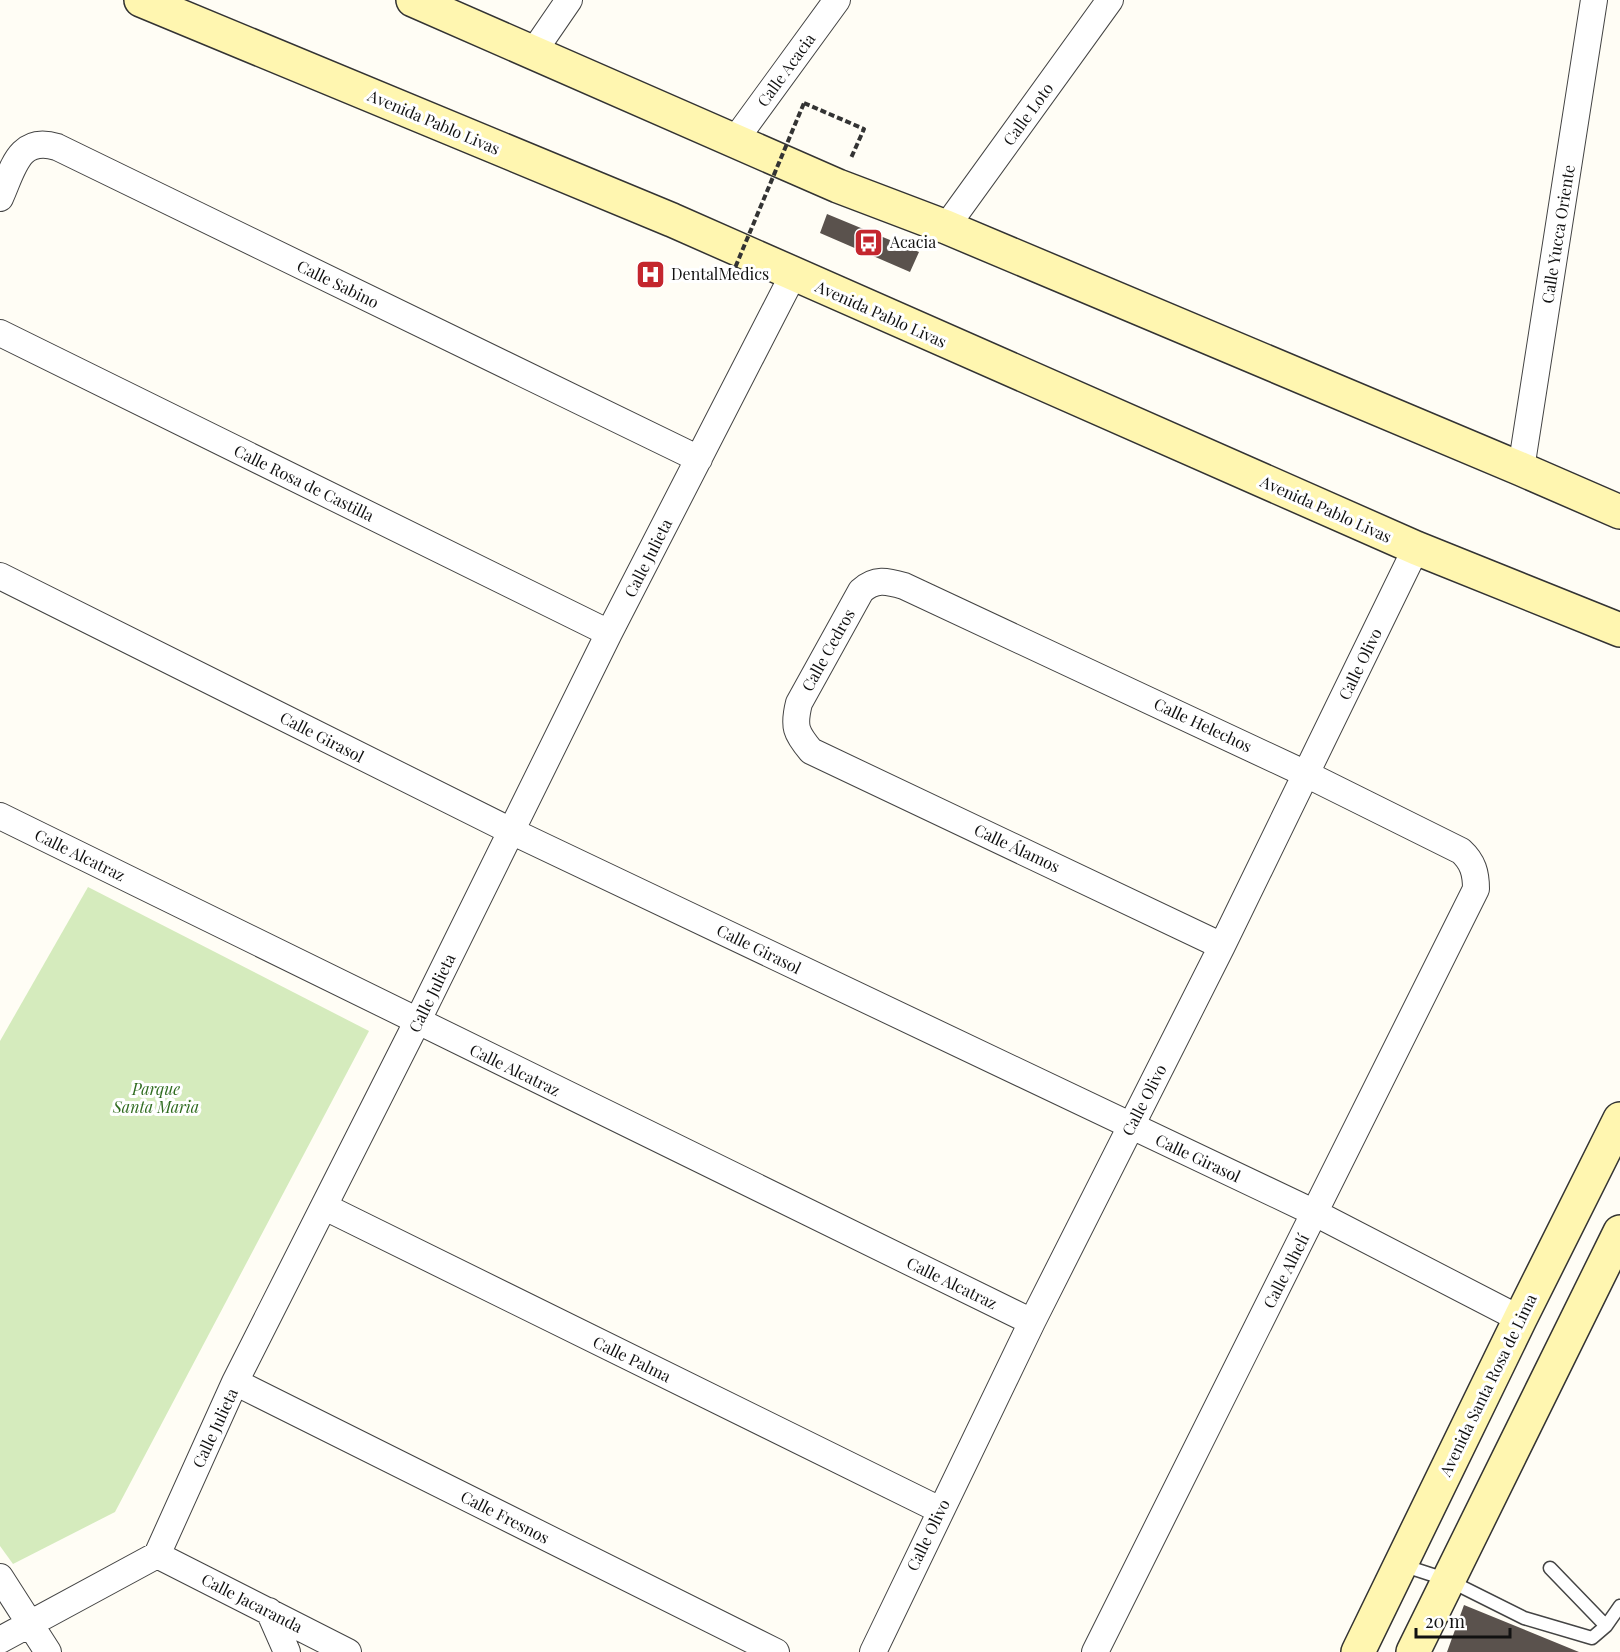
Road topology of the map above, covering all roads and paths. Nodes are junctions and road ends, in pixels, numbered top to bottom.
1 (141, 0) edge
2 (413, 0) edge
3 (569, 0) edge
4 (837, 0) edge
5 (1110, 0) edge
6 (1594, 0) edge
7 (534, 51) junction
8 (864, 129) dead end
9 (735, 140) junction
10 (0, 198) edge
11 (946, 227) junction
12 (732, 275) dead end
13 (793, 275) junction
14 (0, 333) edge
15 (699, 459) junction
16 (1521, 469) junction
17 (1620, 512) edge
18 (1416, 548) junction
19 (0, 576) edge
20 (904, 586) joint
21 (1620, 630) edge
22 (609, 633) junction
23 (811, 751) joint
24 (1306, 774) junction
25 (0, 816) edge
26 (511, 831) junction
27 (1476, 889) joint
28 (1222, 946) junction
29 (417, 1022) junction
30 (1130, 1127) junction
31 (1617, 1132) edge
32 (325, 1207) junction
33 (1315, 1213) junction
34 (1620, 1232) edge
35 (1520, 1319) junction
36 (1032, 1322) junction
37 (235, 1382) junction
38 (940, 1510) junction
39 (157, 1555) junction
40 (1401, 1565) junction
41 (1550, 1568) dead end
42 (0, 1577) edge
43 (1448, 1580) junction
44 (1620, 1606) edge
45 (268, 1611) junction
46 (30, 1623) junction
47 (1605, 1626) junction
48 (0, 1640) edge
49 (48, 1652) edge
50 (287, 1652) edge
51 (348, 1652) edge
52 (776, 1652) edge
53 (873, 1652) edge
54 (1095, 1652) edge
55 (1358, 1652) edge
56 (1413, 1652) edge

1 - 13 main road, Avenida Pablo Livas
2 - 7 main road
3 - 7 street
4 - 9 street, Calle Acacia
5 - 11 street, Calle Loto
6 - 16 street, Calle Yucca Oriente
7 - 9 main road
8 - 12 path, bridge
9 - 11 main road
10 - 15 street, Calle Sabino
11 - 16 main road
13 - 15 street, Calle Julieta
13 - 18 main road, Avenida Pablo Livas
14 - 22 street, Calle Rosa de Castilla
15 - 22 street, Calle Julieta
16 - 17 main road
18 - 21 main road, Avenida Pablo Livas
18 - 24 street, Calle Olivo
19 - 26 street, Calle Girasol
20 - 23 street, Calle Cedros
20 - 24 street, Calle Helechos
22 - 26 street, Calle Julieta
23 - 28 street, Calle Álamos
24 - 27 street, Calle Helechos
24 - 28 street, Calle Olivo
25 - 29 street, Calle Alcatraz
26 - 29 street, Calle Julieta
26 - 30 street, Calle Girasol
27 - 33 street, Calle Alhelí
28 - 30 street, Calle Olivo
29 - 32 street, Calle Julieta
29 - 36 street, Calle Alcatraz
30 - 33 street, Calle Girasol
30 - 36 street, Calle Olivo
31 - 35 main road, Avenida Santa Rosa de Lima
32 - 37 street, Calle Julieta
32 - 38 street, Calle Palma
33 - 35 street, Calle Girasol
33 - 54 street, Calle Alhelí
34 - 43 main road
35 - 40 main road, Avenida Santa Rosa de Lima
36 - 38 street, Calle Olivo
37 - 39 street, Calle Julieta
37 - 52 street, Calle Fresnos
38 - 53 street, Calle Olivo
39 - 45 street, Calle Jacaranda
39 - 46 street
40 - 43 lane
40 - 55 main road, Avenida Santa Rosa de Lima
41 - 47 lane
42 - 46 street
43 - 47 lane
43 - 56 main road
44 - 47 lane
45 - 50 street
45 - 51 street, Calle Jacaranda
46 - 48 street
46 - 49 street

